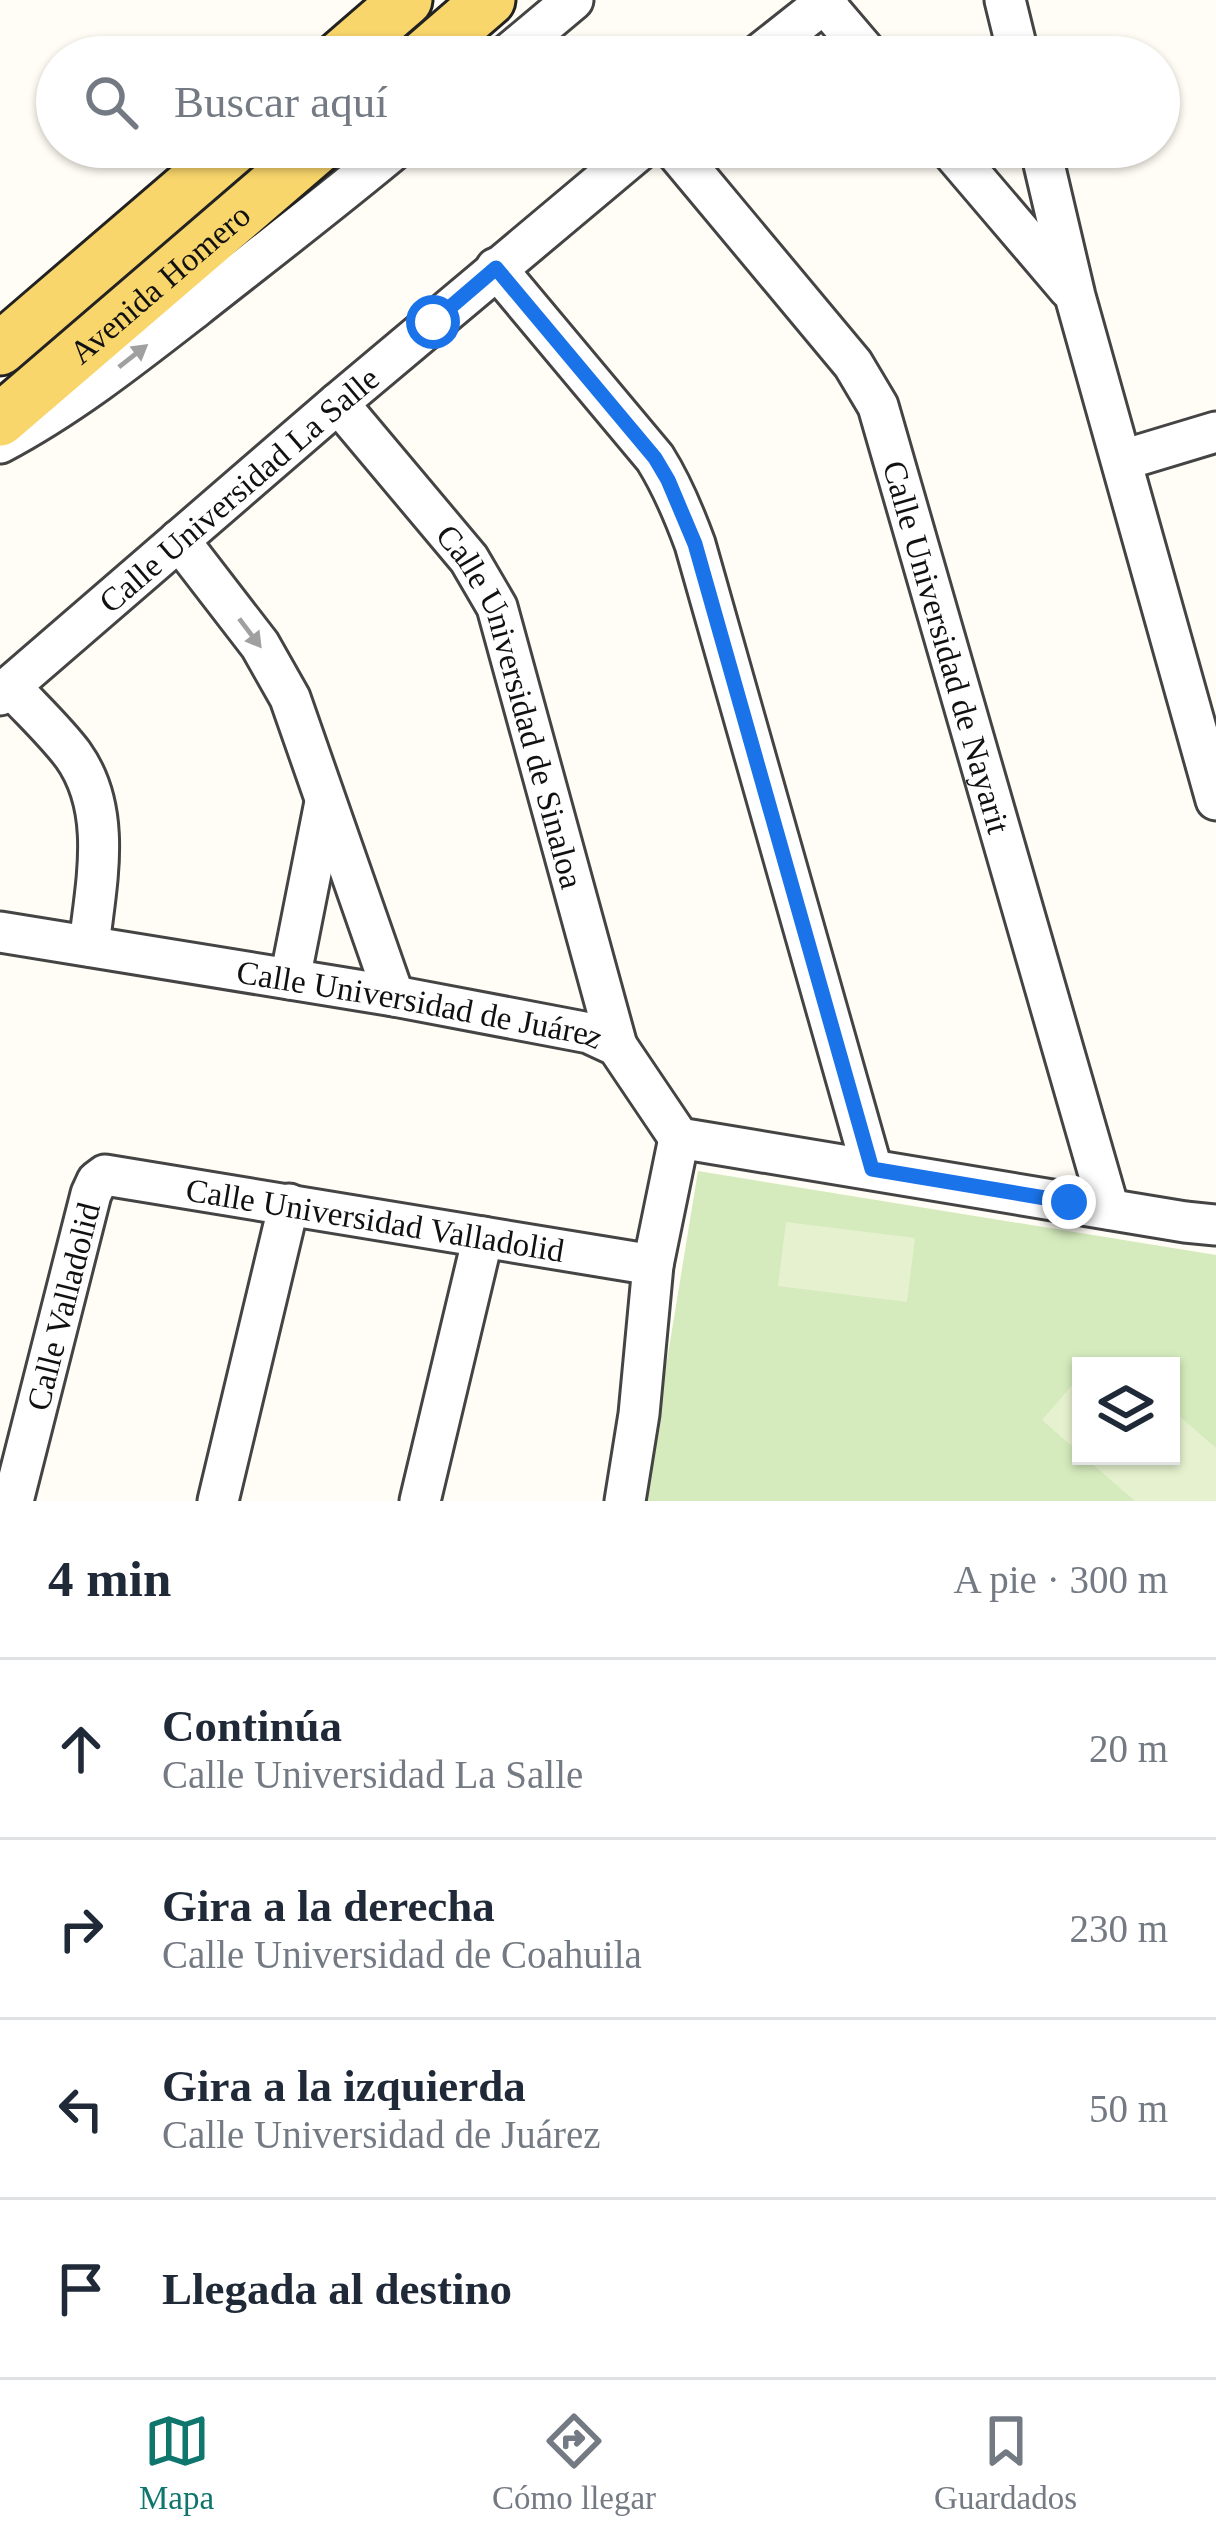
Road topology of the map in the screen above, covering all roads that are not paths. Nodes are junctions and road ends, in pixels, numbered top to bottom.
1 (406, 0) edge
2 (490, 0) edge
3 (573, 0) edge
4 (1005, 0) edge
5 (826, 2) edge
6 (364, 36) edge
7 (448, 36) edge
8 (530, 36) edge
9 (783, 36) edge
10 (853, 36) edge
11 (1014, 36) edge
12 (211, 168) edge
13 (294, 168) edge
14 (372, 168) edge
15 (617, 168) edge
16 (690, 168) edge
17 (966, 168) edge
18 (1045, 168) edge
19 (496, 268) junction
20 (1075, 296) junction
21 (0, 349) edge
22 (338, 403) junction
23 (0, 421) edge
24 (1216, 432) edge
25 (0, 443) edge
26 (1123, 460) junction
27 (179, 540) junction
28 (5, 690) edge
29 (326, 796) junction
30 (1216, 800) edge
31 (0, 932) edge
32 (89, 946) junction
33 (290, 979) junction
34 (394, 996) junction
35 (616, 1046) junction
36 (679, 1138) junction
37 (872, 1169) junction
38 (97, 1181) joint
39 (289, 1204) junction
40 (1109, 1209) junction
41 (1216, 1225) edge
42 (483, 1237) junction
43 (653, 1265) junction
44 (14, 1501) edge
45 (218, 1501) edge
46 (420, 1501) edge
47 (626, 1501) edge

1 - 6 main road
2 - 7 main road
3 - 8 street
4 - 11 street
5 - 9 street
5 - 10 street
12 - 21 main road, Avenida Homero
13 - 23 main road, Avenida Homero
25 -> 14 street
15 - 19 street, Calle Universidad La Salle
16 - 40 street, Calle Universidad de Nayarit
17 - 20 street
18 - 20 street
19 - 22 street, Calle Universidad La Salle
19 - 37 street
20 - 26 street
22 - 27 street, Calle Universidad La Salle
22 - 35 street, Calle Universidad de Sinaloa
24 - 26 street
26 - 30 street
27 - 28 street, Calle Universidad La Salle
27 -> 29 street
28 - 32 street
29 - 33 street
29 - 34 street
31 - 32 street, Calle Universidad de Juárez
32 - 33 street, Calle Universidad de Juárez
33 - 34 street, Calle Universidad de Juárez
34 - 35 street, Calle Universidad de Juárez
35 - 36 street, Calle Universidad de Juárez
36 - 37 street
36 - 43 street
37 - 40 street
38 - 39 street, Calle Universidad Valladolid
38 - 44 street, Calle Valladolid
39 - 42 street, Calle Universidad Valladolid
39 - 45 street
40 - 41 street
42 - 43 street, Calle Universidad Valladolid
42 - 46 street
43 - 47 street

